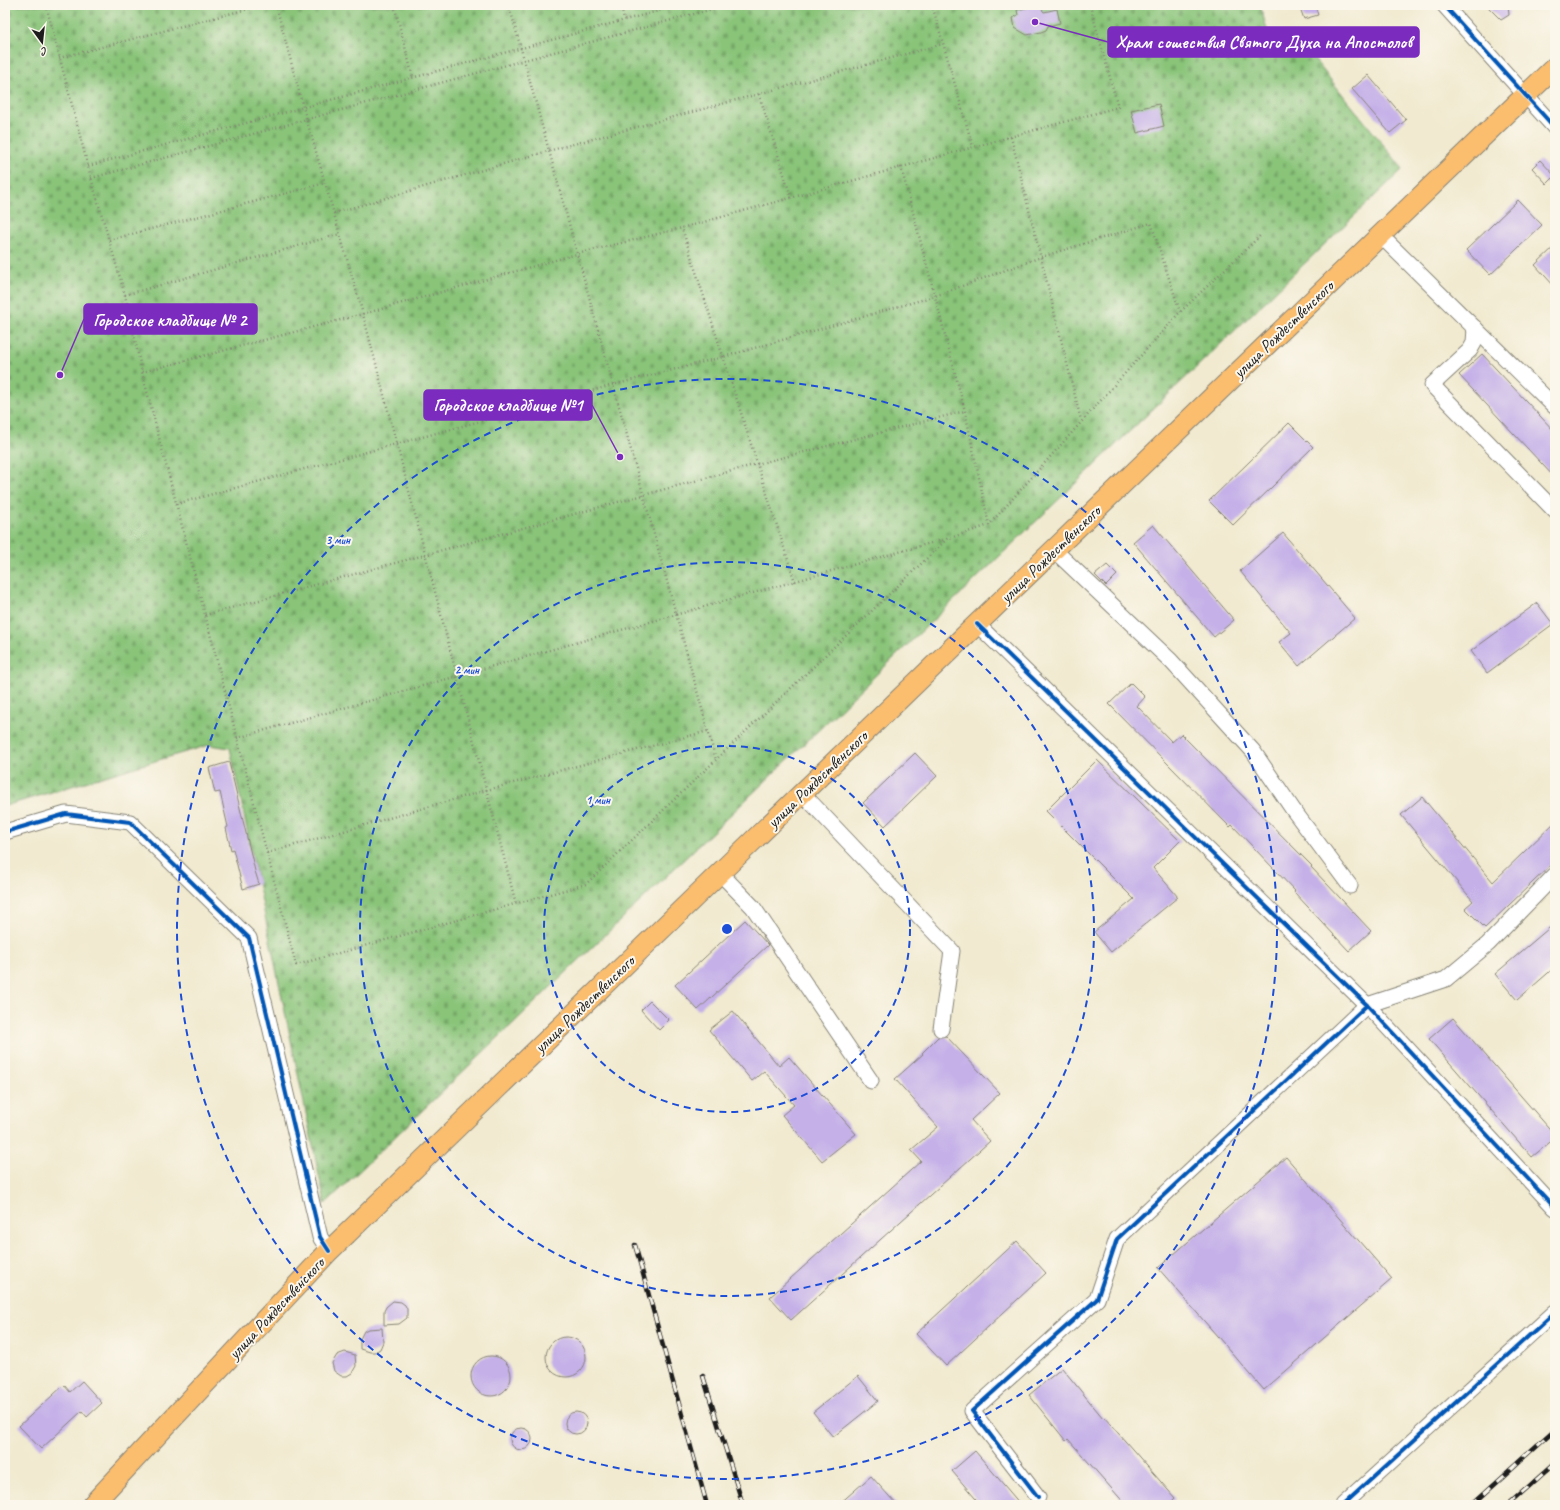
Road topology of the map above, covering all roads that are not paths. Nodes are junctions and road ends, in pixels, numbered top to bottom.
1 (1444, 5) edge
2 (1555, 67) edge
3 (1526, 95) junction
4 (1555, 128) edge
5 (1380, 235) junction
6 (1475, 328) junction
7 (1555, 407) edge
8 (1555, 511) edge
9 (1054, 550) junction
10 (977, 624) junction
11 (802, 793) junction
12 (5, 832) edge
13 (720, 873) junction
14 (1555, 875) edge
15 (1350, 886) dead end
16 (1367, 1005) junction
17 (941, 1029) dead end
18 (871, 1081) dead end
19 (1555, 1208) edge
20 (329, 1251) junction
21 (1555, 1312) edge
22 (1038, 1497) dead end
23 (92, 1505) edge
24 (1343, 1505) edge

1 - 3 street
2 - 3 main road, улица Рождественского
3 - 4 street
3 - 5 main road, улица Рождественского
5 - 6 street
5 - 9 main road, улица Рождественского
6 - 7 street
6 - 8 street
9 - 10 main road, улица Рождественского
9 - 15 street
10 - 11 main road, улица Рождественского
10 - 16 street
11 - 13 main road, улица Рождественского
11 - 17 street
12 - 20 street
13 - 18 street
13 - 20 main road, улица Рождественского
14 - 16 street
16 - 19 street
16 - 22 street
20 - 23 main road, улица Рождественского
21 - 24 street

